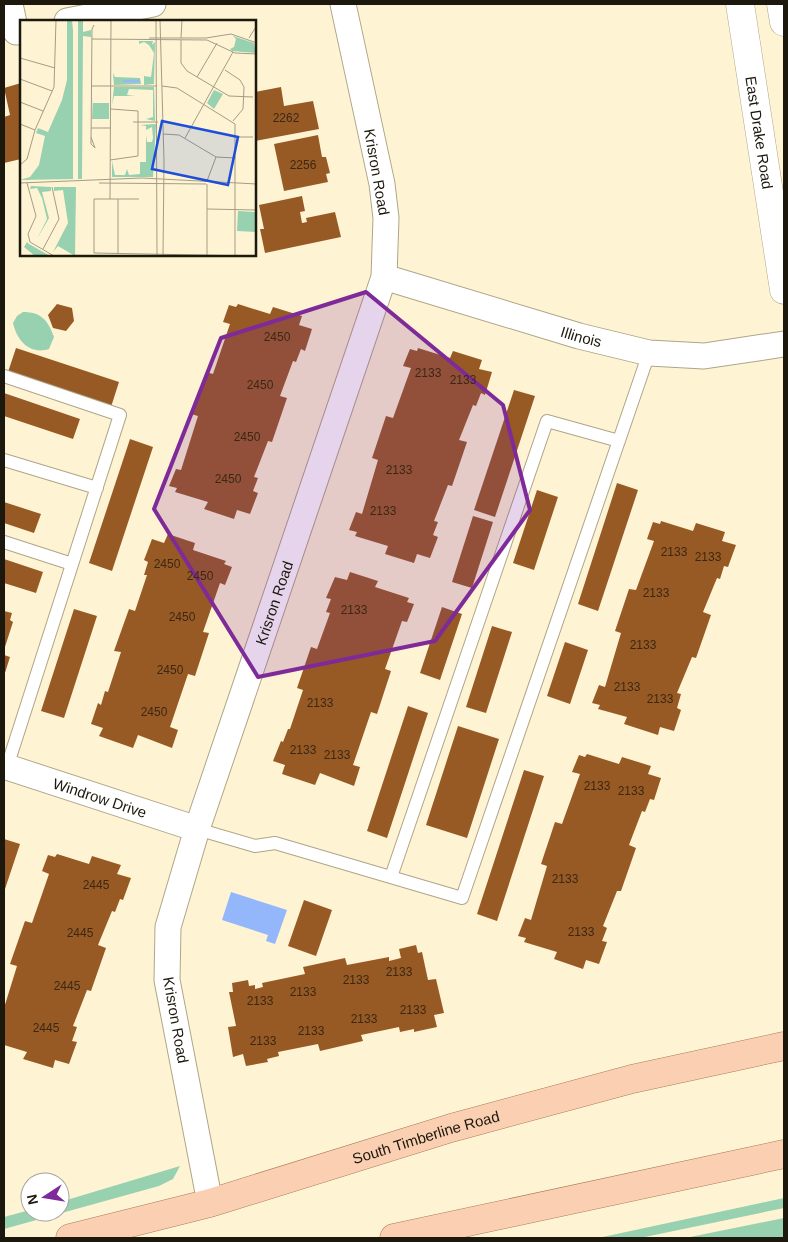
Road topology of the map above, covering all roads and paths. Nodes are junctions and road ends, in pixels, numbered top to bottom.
1 (10, 4) edge
2 (153, 4) edge
3 (343, 4) edge
4 (740, 4) edge
5 (781, 4) edge
6 (73, 20) edge
7 (784, 22) edge
8 (14, 32) edge
9 (751, 71) junction
10 (784, 174) edge
11 (384, 277) junction
12 (784, 290) edge
13 (784, 344) edge
14 (649, 353) junction
15 (4, 376) edge
16 (619, 441) junction
17 (4, 460) edge
18 (97, 488) junction
19 (4, 542) edge
20 (72, 564) junction
21 (5, 770) edge
22 (197, 830) junction
23 (392, 877) junction
24 (784, 1046) edge
25 (784, 1154) edge
26 (210, 1203) junction
27 (70, 1238) edge
28 (394, 1238) edge

1 - 8 street
2 - 6 street
3 - 11 street, Krisron Road
4 - 9 main road, East Drake Road
5 - 7 main road
9 - 10 main road
9 - 12 main road, East Drake Road
11 - 14 street, Illinois
11 - 22 street, Krisron Road
13 - 14 street, Illinois
14 - 16 lane
15 - 18 lane
16 - 23 lane
16 - 23 lane
17 - 18 lane
18 - 20 lane
19 - 20 lane
20 - 21 lane
21 - 22 street, Windrow Drive
22 - 23 lane
22 - 26 street, Krisron Road
24 - 26 main road, South Timberline Road
25 - 28 main road
26 - 27 main road, South Timberline Road

